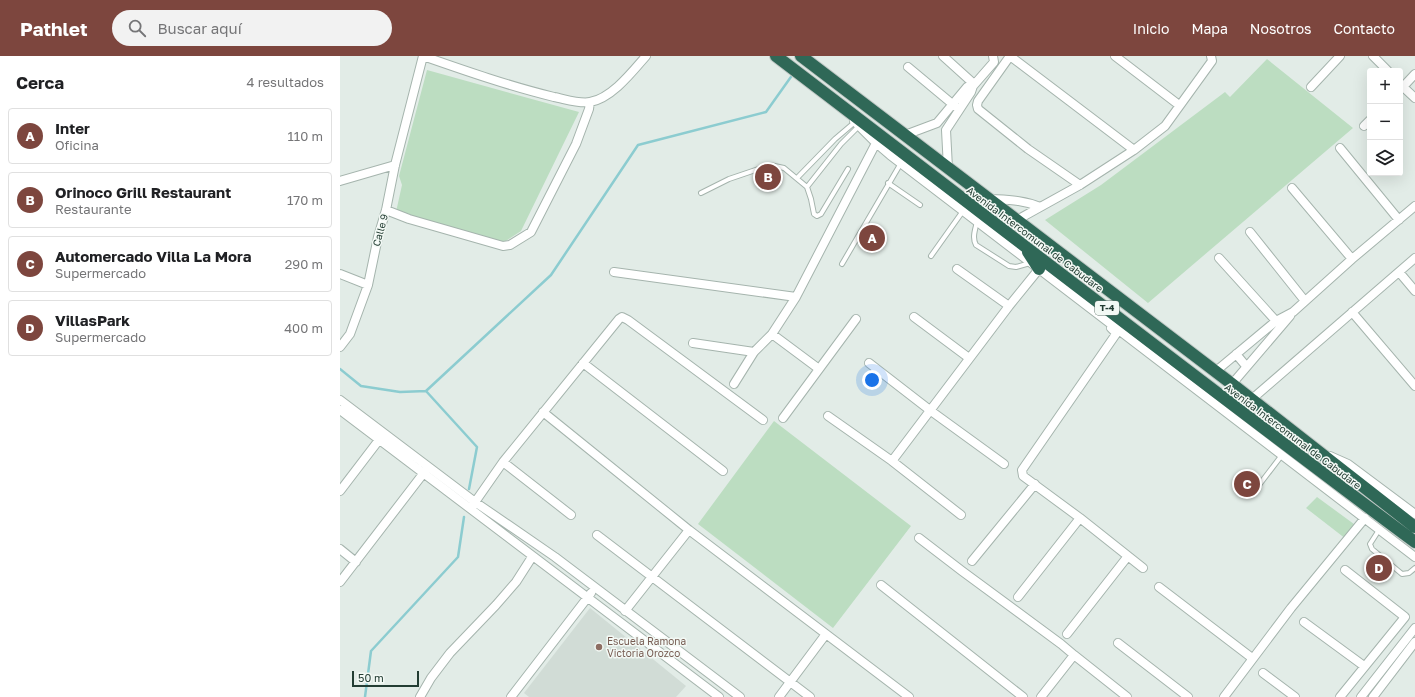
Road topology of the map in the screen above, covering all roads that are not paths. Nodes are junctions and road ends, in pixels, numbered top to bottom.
1 (423, 56) edge
2 (646, 56) edge
3 (776, 56) edge
4 (942, 56) edge
5 (993, 56) edge
6 (1010, 56) edge
7 (1116, 56) edge
8 (1211, 56) edge
9 (1340, 56) edge
10 (1373, 56) edge
11 (805, 59) edge
12 (908, 67) dead end
13 (1385, 68) edge
14 (1415, 74) edge
15 (973, 85) junction
16 (1403, 85) edge
17 (1311, 87) dead end
18 (1403, 89) edge
19 (1415, 98) edge
20 (834, 101) junction
21 (590, 102) junction
22 (1179, 104) junction
23 (956, 107) junction
24 (937, 123) junction
25 (857, 124) junction
26 (946, 130) junction
27 (905, 135) junction
28 (876, 143) junction
29 (1340, 148) dead end
30 (1134, 150) junction
31 (901, 163) junction
32 (395, 164) junction
33 (948, 168) junction
34 (848, 169) dead end
35 (797, 178) junction
36 (340, 181) edge
37 (888, 183) junction
38 (1080, 185) junction
39 (806, 187) junction
40 (1292, 188) dead end
41 (701, 193) dead end
42 (990, 199) junction
43 (920, 205) dead end
44 (1415, 206) edge
45 (1040, 207) junction
46 (386, 210) junction
47 (963, 211) junction
48 (1017, 220) junction
49 (1399, 220) junction
50 (977, 221) junction
51 (1250, 232) dead end
52 (1023, 245) junction
53 (931, 256) dead end
54 (1219, 258) dead end
55 (1415, 258) edge
56 (1352, 259) junction
57 (842, 264) dead end
58 (1035, 268) junction
59 (957, 269) dead end
60 (614, 272) dead end
61 (1399, 272) junction
62 (340, 274) edge
63 (368, 285) junction
64 (1415, 291) edge
65 (796, 297) junction
66 (1305, 301) junction
67 (1009, 306) junction
68 (1293, 312) junction
69 (1352, 312) junction
70 (914, 317) dead end
71 (856, 319) dead end
72 (1276, 322) junction
73 (772, 334) junction
74 (693, 343) dead end
75 (340, 347) edge
76 (754, 352) junction
77 (1236, 354) junction
78 (969, 358) junction
79 (583, 363) junction
80 (869, 363) dead end
81 (1246, 366) junction
82 (819, 369) junction
83 (1216, 371) junction
84 (734, 384) dead end
85 (1232, 384) junction
86 (1415, 386) edge
87 (1252, 399) junction
88 (340, 400) edge
89 (340, 410) edge
90 (931, 410) junction
91 (543, 412) junction
92 (828, 416) dead end
93 (783, 418) dead end
94 (763, 420) dead end
95 (382, 437) junction
96 (1320, 452) junction
97 (1282, 455) junction
98 (503, 462) junction
99 (892, 462) junction
100 (1004, 464) dead end
101 (426, 470) junction
102 (723, 471) dead end
103 (1035, 484) junction
104 (1256, 489) dead end
105 (340, 491) edge
106 (475, 502) junction
107 (470, 509) junction
108 (1415, 514) edge
109 (571, 515) dead end
110 (961, 515) dead end
111 (1080, 518) junction
112 (1365, 518) junction
113 (1415, 527) edge
114 (689, 530) junction
115 (1380, 530) junction
116 (597, 535) dead end
117 (919, 538) dead end
118 (1415, 542) edge
119 (340, 549) edge
120 (1128, 556) junction
121 (532, 557) junction
122 (1415, 557) edge
123 (972, 561) dead end
124 (356, 562) junction
125 (1143, 568) dead end
126 (1415, 568) edge
127 (1345, 570) dead end
128 (652, 576) junction
129 (340, 582) edge
130 (881, 585) dead end
131 (1159, 587) dead end
132 (595, 589) junction
133 (1018, 597) dead end
134 (588, 598) junction
135 (625, 611) junction
136 (1304, 622) dead end
137 (1415, 628) edge
138 (826, 634) junction
139 (1067, 634) dead end
140 (1415, 642) edge
141 (1118, 643) dead end
142 (1074, 655) junction
143 (1252, 658) junction
144 (1364, 666) junction
145 (1263, 674) dead end
146 (791, 682) junction
147 (420, 697) edge
148 (511, 697) edge
149 (719, 697) edge
150 (740, 697) edge
151 (779, 697) edge
152 (810, 697) edge
153 (909, 697) edge
154 (1023, 697) edge
155 (1041, 697) edge
156 (1127, 697) edge
157 (1188, 697) edge
158 (1224, 697) edge
159 (1295, 697) edge
160 (1340, 697) edge
161 (1361, 697) edge
162 (1373, 697) edge

1 - 21 street
1 - 32 street, Calle 9
2 - 21 street
3 - 20 highway, Avenida Intercomunal de Cabudare / T-4
4 - 15 street
5 - 15 street
6 - 30 street
6 - 38 street
7 - 22 street
8 - 22 street
9 - 17 street
10 - 13 street
11 - 27 highway, Avenida Intercomunal de Cabudare / T-4
12 - 23 street
14 - 16 street
15 - 23 street
18 - 19 street
20 - 25 street
20 - 52 highway, Avenida Intercomunal de Cabudare / T-4
21 - 46 street
22 - 30 street
23 - 24 street
23 - 26 street
24 - 26 street
24 - 27 street
25 - 28 street
25 - 35 lane
25 - 39 lane
26 - 33 street
27 - 33 highway, Avenida Intercomunal de Cabudare / T-4
28 - 31 street
28 - 65 street
29 - 49 street
30 - 38 street
31 - 37 lane
31 - 47 street
32 - 36 street
32 - 46 street, Calle 9
33 - 42 highway, Avenida Intercomunal de Cabudare / T-4
34 - 39 lane
35 - 39 lane
35 - 41 lane
37 - 43 lane
37 - 57 lane
38 - 45 street
40 - 56 street
42 - 45 street
42 - 48 highway, Avenida Intercomunal de Cabudare / T-4
44 - 49 street
45 - 48 street
46 - 63 street, Calle 9
47 - 50 street
47 - 53 lane
48 - 83 highway, Avenida Intercomunal de Cabudare / T-4
49 - 56 street
50 - 58 street
50 - 58 lane
51 - 66 street
52 - 58 highway
52 - 118 highway, Avenida Intercomunal de Cabudare / T-4
54 - 72 street
55 - 61 street
56 - 66 street
58 - 67 street
58 - 97 street
58 - 103 street
59 - 67 street
60 - 65 street
61 - 64 street
61 - 69 street
62 - 63 street
63 - 75 street, Calle 9
65 - 73 street
66 - 68 street
67 - 78 street
68 - 72 street
68 - 81 street
69 - 86 street
69 - 87 street
70 - 78 street
71 - 82 street
72 - 77 street
73 - 76 street
73 - 82 street
74 - 76 street
76 - 84 street
77 - 81 street
77 - 83 street
78 - 90 street
79 - 91 street
79 - 94 street
79 - 102 street
80 - 90 street
81 - 85 street
82 - 93 street
83 - 85 highway, Avenida Intercomunal de Cabudare / T-4
85 - 87 highway, Avenida Intercomunal de Cabudare / T-4
87 - 96 highway, Avenida Intercomunal de Cabudare / T-4
88 - 95 street
89 - 95 street
90 - 99 street
90 - 100 street
91 - 98 street
91 - 114 street
92 - 99 street
95 - 101 street
95 - 105 street
96 - 108 street
96 - 113 highway, Avenida Intercomunal de Cabudare / T-4
97 - 104 lane
97 - 112 street
98 - 106 street
98 - 109 street
99 - 110 street
101 - 106 street
101 - 107 street
101 - 124 street
103 - 111 street
103 - 123 street
106 - 107 street
106 - 132 street
107 - 121 street
111 - 120 street
111 - 133 street
112 - 115 street
112 - 143 street
114 - 128 street
114 - 138 street
115 - 122 street
115 - 126 lane
116 - 128 street
117 - 142 street
119 - 124 street
120 - 125 street
120 - 139 street
121 - 134 street
121 - 147 street
124 - 129 street
127 - 144 street
128 - 135 street
128 - 146 street
130 - 154 street
131 - 143 street
132 - 134 street
132 - 135 street
134 - 148 street
134 - 149 street
135 - 150 street
136 - 144 street
137 - 161 street
138 - 146 street
138 - 153 street
140 - 162 street
141 - 157 street
142 - 155 street
142 - 156 street
143 - 158 street
144 - 160 street
145 - 159 street
146 - 151 street
146 - 152 street

